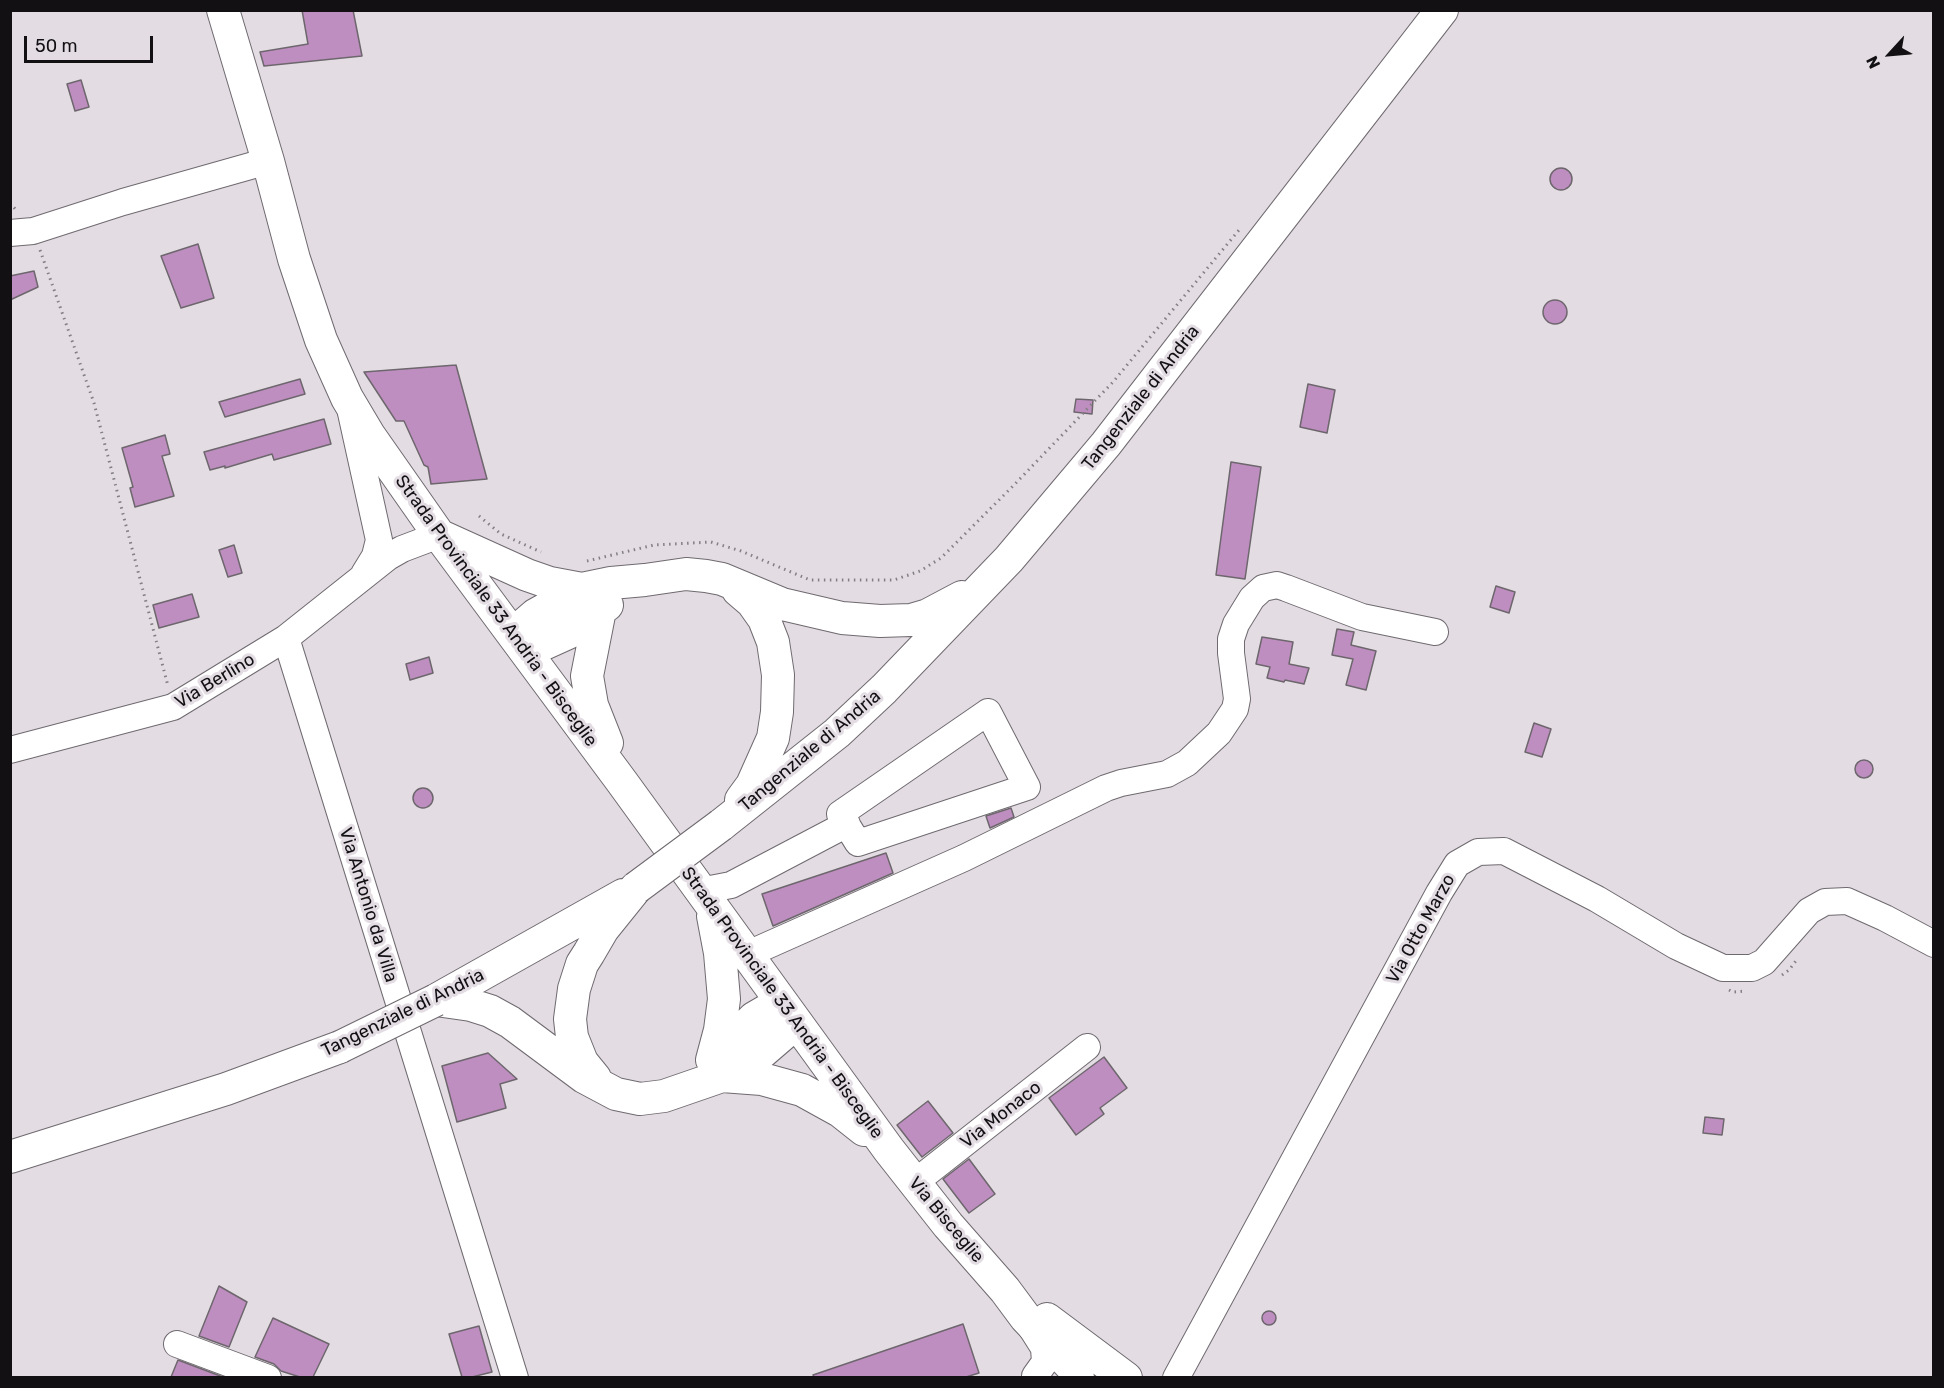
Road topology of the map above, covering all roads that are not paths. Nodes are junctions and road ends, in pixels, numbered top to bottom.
1 (223, 10) edge
2 (1442, 10) edge
3 (268, 161) junction
4 (22, 232) edge
5 (348, 398) junction
6 (439, 535) junction
7 (1010, 559) junction
8 (362, 576) junction
9 (730, 584) junction
10 (587, 588) junction
11 (1435, 632) dead end
12 (286, 638) junction
13 (519, 643) junction
14 (10, 750) edge
15 (622, 782) junction
16 (847, 824) junction
17 (721, 825) junction
18 (636, 888) junction
19 (705, 898) junction
20 (1934, 944) edge
21 (746, 955) junction
22 (436, 1000) junction
23 (790, 1014) junction
24 (1087, 1047) dead end
25 (709, 1073) junction
26 (605, 1088) junction
27 (889, 1150) junction
28 (10, 1158) edge
29 (914, 1183) junction
30 (1005, 1290) junction
31 (1025, 1317) junction
32 (177, 1344) dead end
33 (268, 1377) edge
34 (514, 1377) edge
35 (1033, 1377) edge
36 (1069, 1377) edge
37 (1078, 1377) edge
38 (1126, 1377) edge
39 (1176, 1377) edge

1 - 3 main road, Strada Provinciale 33 Andria - Bisceglie
2 - 7 main road, Tangenziale di Andria
3 - 4 street
3 - 5 main road, Strada Provinciale 33 Andria - Bisceglie
5 - 6 main road, Strada Provinciale 33 Andria - Bisceglie
5 - 8 street, Via Berlino
6 - 8 street, Via Berlino
6 - 10 main road
6 - 13 main road, Strada Provinciale 33 Andria - Bisceglie
7 - 9 main road
7 - 17 main road, Tangenziale di Andria
8 - 12 street, Via Berlino
9 - 10 main road
9 - 17 main road
10 - 13 main road
10 - 15 main road
11 - 21 street
12 - 14 street, Via Berlino
12 - 34 street, Via Antonio da Villa
13 - 15 main road, Strada Provinciale 33 Andria - Bisceglie
15 - 19 main road, Strada Provinciale 33 Andria - Bisceglie
16 - 16 street
16 - 19 street
17 - 18 main road, Tangenziale di Andria, bridge
18 - 22 main road, Tangenziale di Andria
18 - 26 main road
19 - 21 main road, Strada Provinciale 33 Andria - Bisceglie
19 - 25 main road
20 - 39 street, Via Otto Marzo
21 - 23 main road, Strada Provinciale 33 Andria - Bisceglie
22 - 26 main road
22 - 28 main road, Tangenziale di Andria, bridge
23 - 25 main road
23 - 27 main road, Strada Provinciale 33 Andria - Bisceglie
24 - 29 street, Via Monaco
25 - 26 main road
25 - 27 main road
27 - 29 main road, Via Bisceglie
29 - 30 main road, Via Bisceglie
30 - 31 main road, Via Bisceglie
30 - 38 main road, Via Bisceglie
31 - 35 street
31 - 37 main road, Via Bisceglie
32 - 33 street
35 - 36 street

